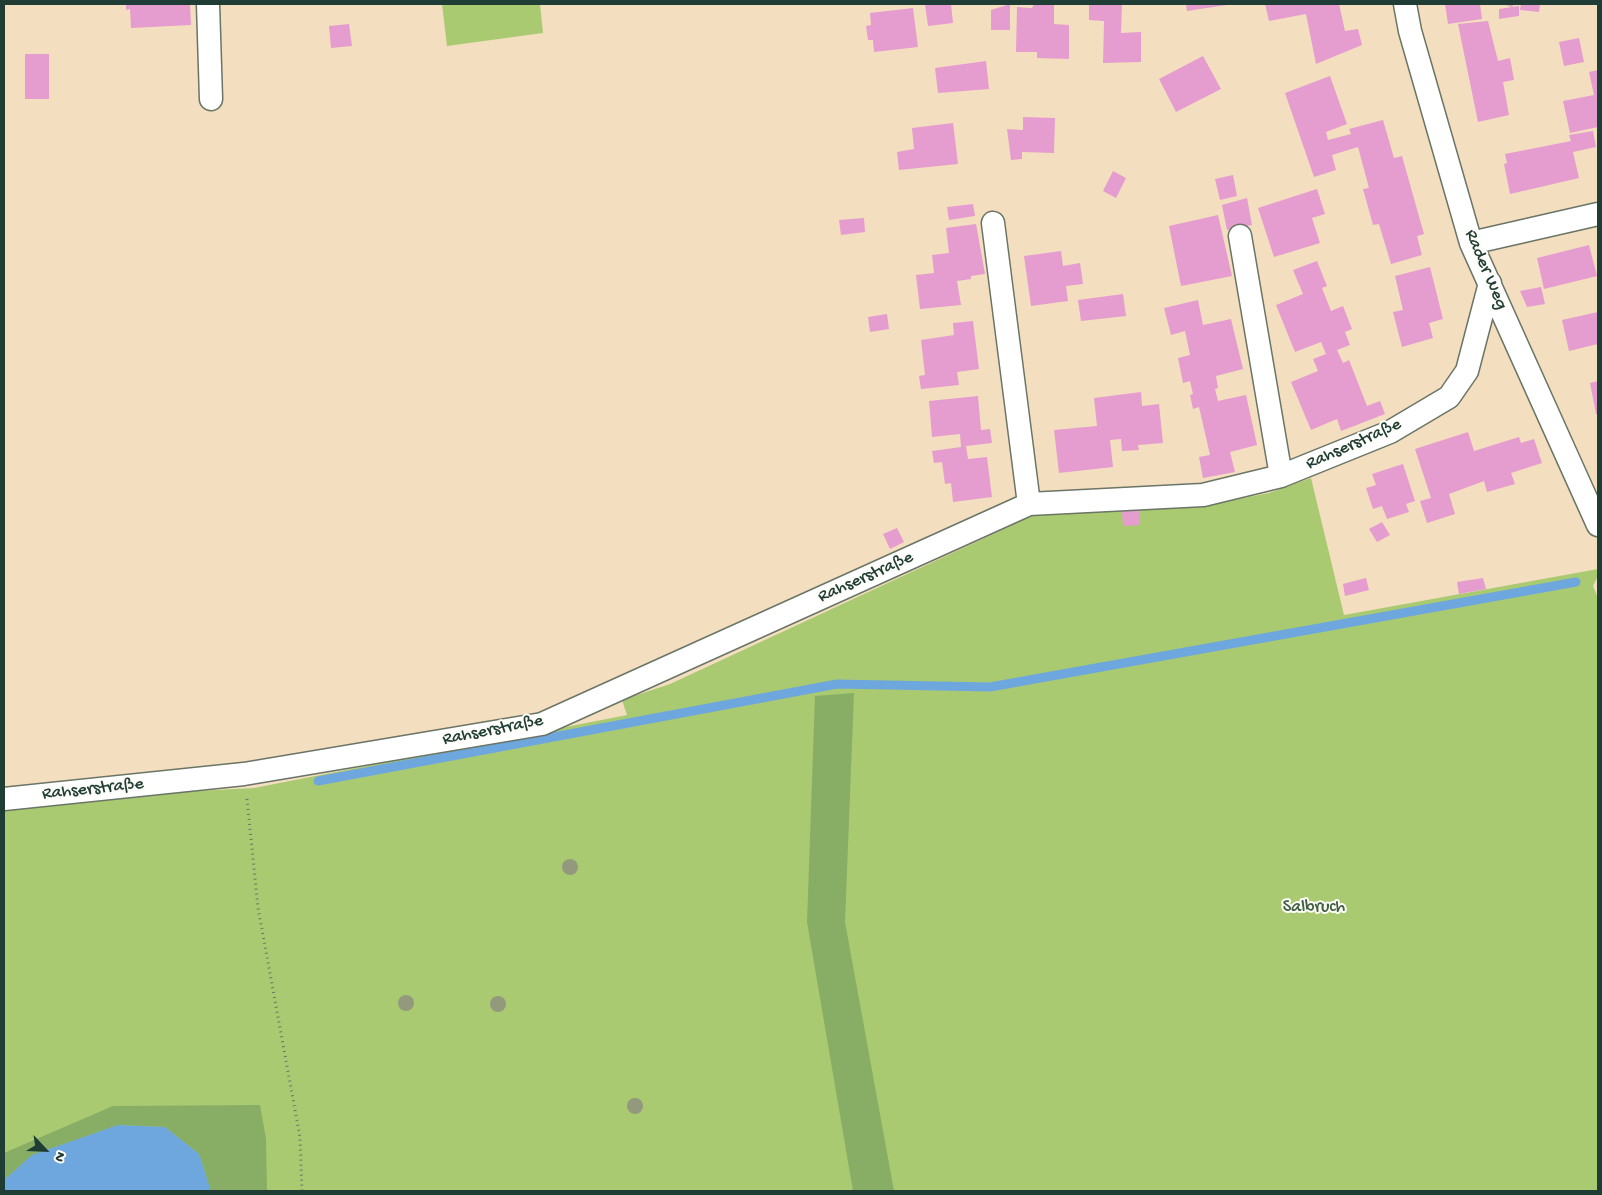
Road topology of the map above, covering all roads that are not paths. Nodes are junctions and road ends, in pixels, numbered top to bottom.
1 (208, 4) edge
2 (1405, 4) edge
3 (211, 99) dead end
4 (1598, 214) edge
5 (993, 223) dead end
6 (1240, 236) dead end
7 (1471, 243) junction
8 (1490, 283) junction
9 (1282, 476) junction
10 (1030, 504) junction
11 (1598, 525) edge
12 (4, 799) edge

1 - 3 street
2 - 7 street, Rader Weg
4 - 7 street
5 - 10 street
6 - 9 street, Rahserstraße
7 - 8 street, Rader Weg
8 - 9 street, Rahserstraße
8 - 11 street, Rader Weg
9 - 10 street, Rahserstraße
10 - 12 street, Rahserstraße

